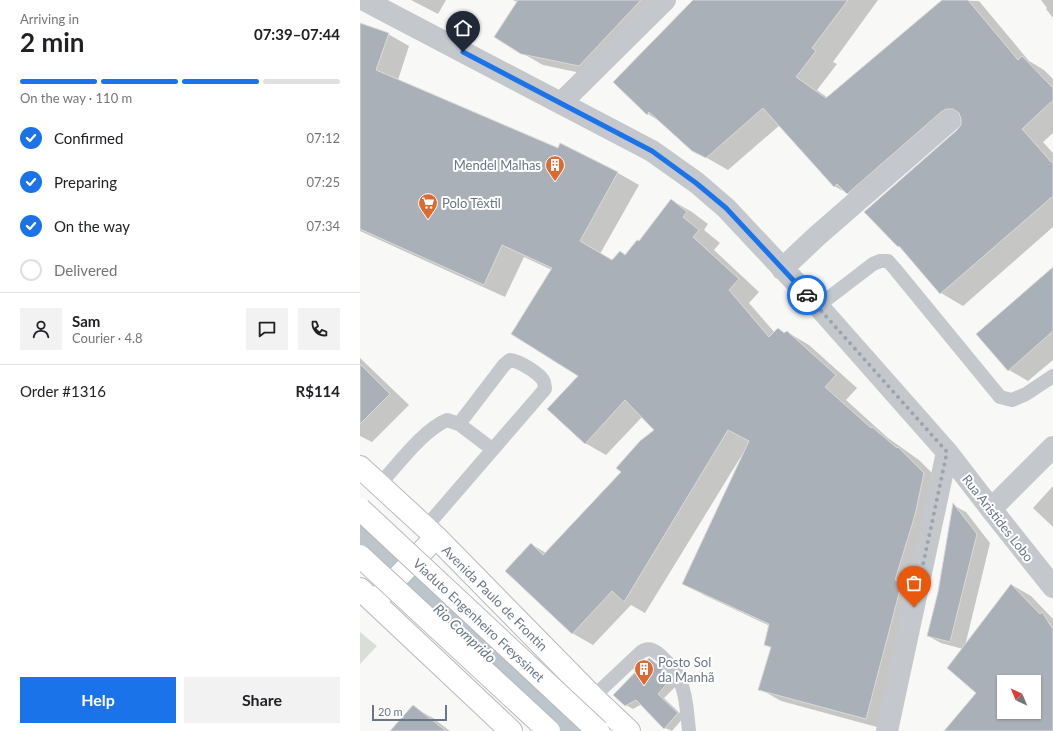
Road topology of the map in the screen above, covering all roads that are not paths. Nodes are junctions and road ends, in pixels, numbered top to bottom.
1 (364, 0) edge
2 (665, 0) edge
3 (561, 103) junction
4 (949, 121) dead end
5 (782, 269) junction
6 (818, 306) junction
7 (1053, 376) edge
8 (459, 424) junction
9 (1053, 447) edge
10 (492, 449) junction
11 (947, 452) junction
12 (360, 467) edge
13 (380, 485) junction
14 (360, 509) edge
15 (991, 509) junction
16 (430, 532) junction
17 (360, 556) edge
18 (1050, 578) edge
19 (367, 596) edge
20 (593, 697) junction
21 (511, 731) edge
22 (549, 731) edge
23 (598, 731) edge
24 (629, 731) edge
25 (689, 731) edge
26 (887, 731) edge

1 - 3 street, Rua Aristides Lobo
2 - 3 street
3 - 5 street, Rua Aristides Lobo
4 - 5 street
5 - 6 street, Rua Aristides Lobo
6 - 7 lane
6 - 11 street, Rua Aristides Lobo
8 - 10 lane
8 - 10 lane
8 - 13 lane
9 - 15 street
10 - 16 lane
11 - 15 street, Rua Aristides Lobo
11 - 26 street
12 - 13 main road, Avenida Paulo de Frontin
13 - 16 main road, Avenida Paulo de Frontin
14 - 23 main road, Viaduto Engenheiro Freyssinet, bridge
15 - 18 street, Rua Aristides Lobo
16 - 19 main road, bridge
16 - 20 main road, Avenida Paulo de Frontin
17 - 22 main road, bridge
19 - 21 main road
20 - 24 main road, Avenida Paulo de Frontin
20 - 25 lane

